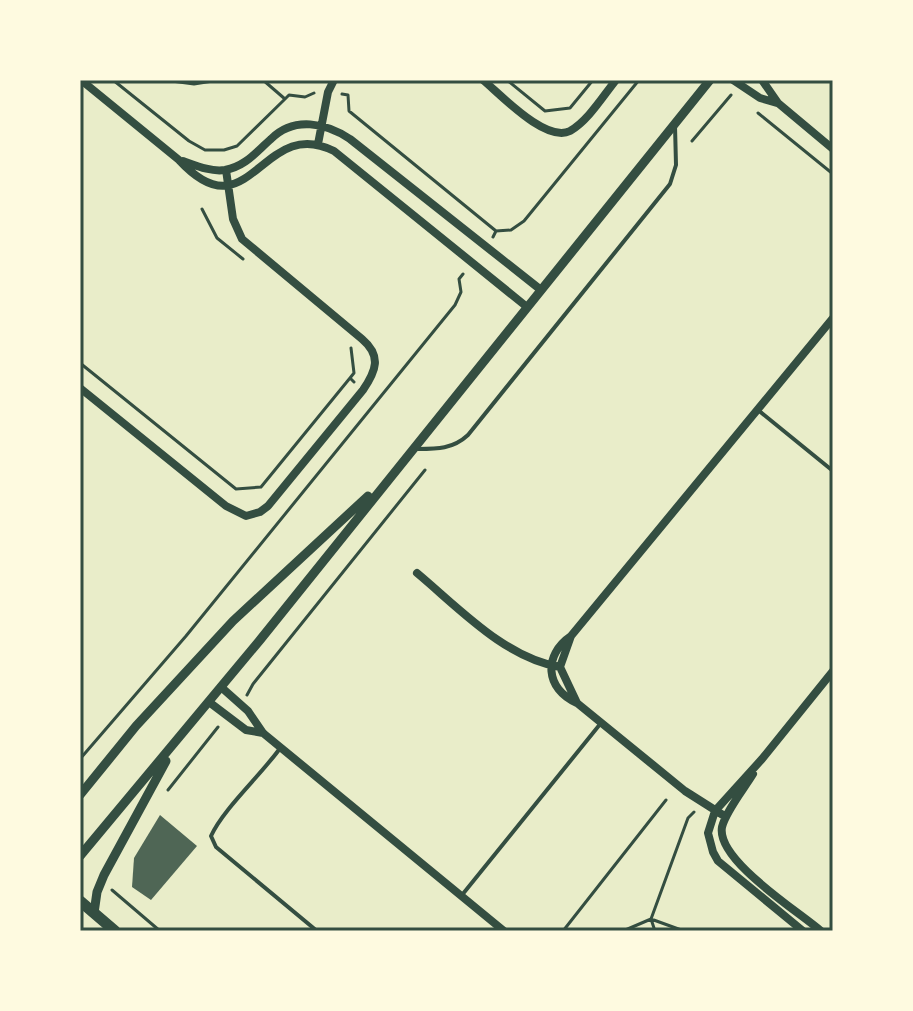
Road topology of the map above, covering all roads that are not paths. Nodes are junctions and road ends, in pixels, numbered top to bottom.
1 (81, 80) edge
2 (334, 80) edge
3 (483, 80) edge
4 (616, 80) edge
5 (710, 80) edge
6 (762, 80) edge
7 (736, 82) edge
8 (778, 103) junction
9 (675, 124) junction
10 (323, 125) junction
11 (318, 144) junction
12 (833, 149) edge
13 (179, 160) junction
14 (226, 170) junction
15 (229, 186) junction
16 (541, 290) junction
17 (527, 307) junction
18 (833, 318) edge
19 (80, 388) edge
20 (758, 410) junction
21 (412, 449) junction
22 (833, 471) edge
23 (386, 480) junction
24 (417, 573) dead end
25 (571, 636) junction
26 (550, 665) junction
27 (560, 667) junction
28 (833, 671) edge
29 (221, 687) junction
30 (209, 702) junction
31 (577, 703) junction
32 (601, 723) junction
33 (263, 733) junction
34 (180, 737) junction
35 (281, 747) junction
36 (762, 759) junction
37 (80, 795) edge
38 (715, 811) junction
39 (726, 817) junction
40 (80, 856) edge
41 (461, 896) junction
42 (80, 901) edge
43 (94, 913) junction
44 (115, 931) edge
45 (317, 931) edge
46 (504, 931) edge
47 (803, 931) edge
48 (821, 931) edge

1 - 13 street
2 - 10 street
3 - 4 street
5 - 9 street
6 - 8 street
7 - 8 street
8 - 12 street
9 - 16 street
9 - 21 lane
10 - 11 street
10 - 14 street
10 - 16 street
11 - 15 street
11 - 17 street
13 - 14 street
13 - 15 street
14 - 15 street
15 - 19 street
16 - 17 street
17 - 21 street
18 - 20 street
20 - 22 lane
20 - 25 street
21 - 23 street
23 - 29 street
23 - 37 street
24 - 26 street
25 - 26 street
25 - 27 street
26 - 27 street
26 - 31 street
27 - 31 street
28 - 36 street
29 - 30 street
29 - 33 street
30 - 33 street
30 - 34 street
31 - 32 street
32 - 38 street
32 - 41 lane
33 - 35 street
34 - 40 street
34 - 43 street
35 - 41 street
35 - 45 lane
36 - 38 street
36 - 39 street
38 - 39 street
38 - 47 street
39 - 48 street
41 - 46 street
42 - 43 main road
43 - 44 main road

